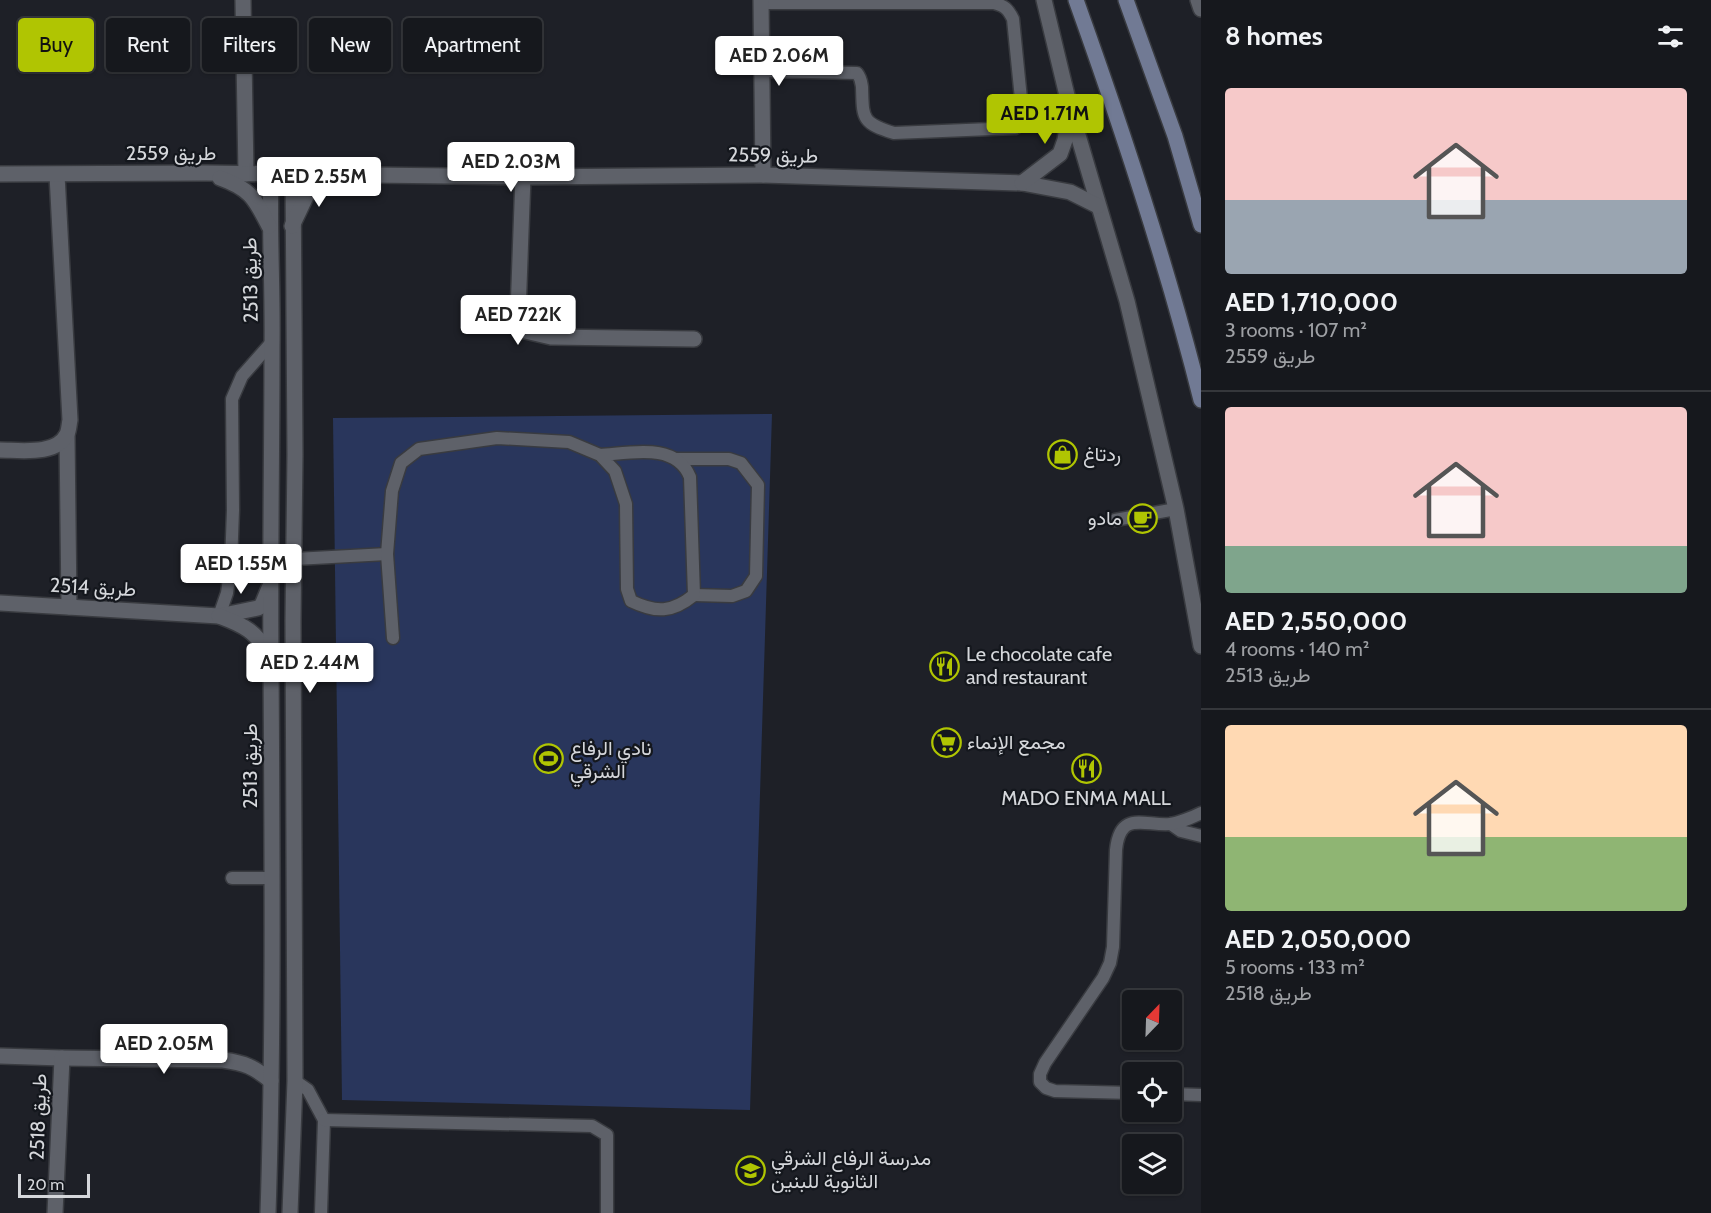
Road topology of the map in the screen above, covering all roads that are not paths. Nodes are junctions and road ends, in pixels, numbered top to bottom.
1 (243, 0) edge
2 (1044, 0) edge
3 (1076, 0) edge
4 (1126, 0) edge
5 (1198, 0) edge
6 (761, 2) edge
7 (1201, 9) edge
8 (762, 71) junction
9 (1070, 108) junction
10 (206, 173) junction
11 (0, 174) edge
12 (246, 174) junction
13 (271, 174) junction
14 (331, 174) junction
15 (57, 175) junction
16 (293, 175) junction
17 (763, 175) junction
18 (523, 177) junction
19 (1022, 183) junction
20 (1098, 206) junction
21 (1201, 225) edge
22 (270, 226) junction
23 (292, 226) junction
24 (694, 339) dead end
25 (272, 342) junction
26 (1201, 400) edge
27 (67, 435) junction
28 (0, 450) edge
29 (600, 455) junction
30 (676, 459) junction
31 (1176, 508) junction
32 (1115, 520) dead end
33 (387, 554) junction
34 (295, 559) junction
35 (271, 582) junction
36 (694, 595) junction
37 (0, 603) edge
38 (69, 607) junction
39 (219, 616) junction
40 (271, 621) junction
41 (293, 621) junction
42 (393, 638) dead end
43 (1201, 646) edge
44 (271, 655) junction
45 (1201, 813) edge
46 (1171, 824) junction
47 (1201, 836) edge
48 (232, 878) dead end
49 (272, 879) junction
50 (0, 1056) edge
51 (62, 1058) junction
52 (271, 1081) junction
53 (295, 1081) junction
54 (1122, 1093) edge
55 (1182, 1095) edge
56 (1201, 1095) edge
57 (324, 1120) junction
58 (56, 1213) edge
59 (268, 1213) edge
60 (290, 1213) edge
61 (321, 1213) edge
62 (607, 1213) edge

1 - 12 street
2 - 9 street
3 - 26 main road
4 - 21 main road
5 - 7 street
6 - 8 street
6 - 8 lane
8 - 17 street
9 - 19 street
9 - 20 street
10 - 12 street, طريق 2559
10 - 15 street, طريق 2559
10 - 22 street
11 - 15 street, طريق 2559
12 - 13 street, طريق 2559
13 - 16 street, طريق 2559
13 - 22 street, طريق 2513
14 - 16 street, طريق 2559
14 - 18 street, طريق 2559
14 - 23 street
15 - 27 street
16 - 23 street
17 - 18 street, طريق 2559
17 - 19 street, طريق 2559
18 - 24 street
19 - 20 street, طريق 2559
20 - 31 street
22 - 25 street, طريق 2513
23 - 34 street
25 - 35 street, طريق 2513
25 - 39 lane
27 - 28 street
27 - 38 street
29 - 30 lane
29 - 33 lane
29 - 36 lane
30 - 36 lane
30 - 36 lane
31 - 32 lane
31 - 43 street
33 - 34 lane
33 - 42 lane
34 - 41 street
35 - 39 street, طريق 2514
35 - 40 street, طريق 2513
37 - 38 street, طريق 2514
38 - 39 street, طريق 2514
39 - 44 street, طريق 2514
40 - 41 street
40 - 44 street, طريق 2513
41 - 53 street
44 - 49 street, طريق 2513
45 - 46 lane
46 - 47 lane
46 - 54 lane
48 - 49 lane
49 - 52 street, طريق 2513
50 - 51 street, طريق 2518
51 - 52 street, طريق 2518
51 - 58 street, طريق 2518
52 - 59 street, طريق 2513
53 - 57 lane
53 - 60 street
55 - 56 lane
57 - 61 lane
57 - 62 lane

